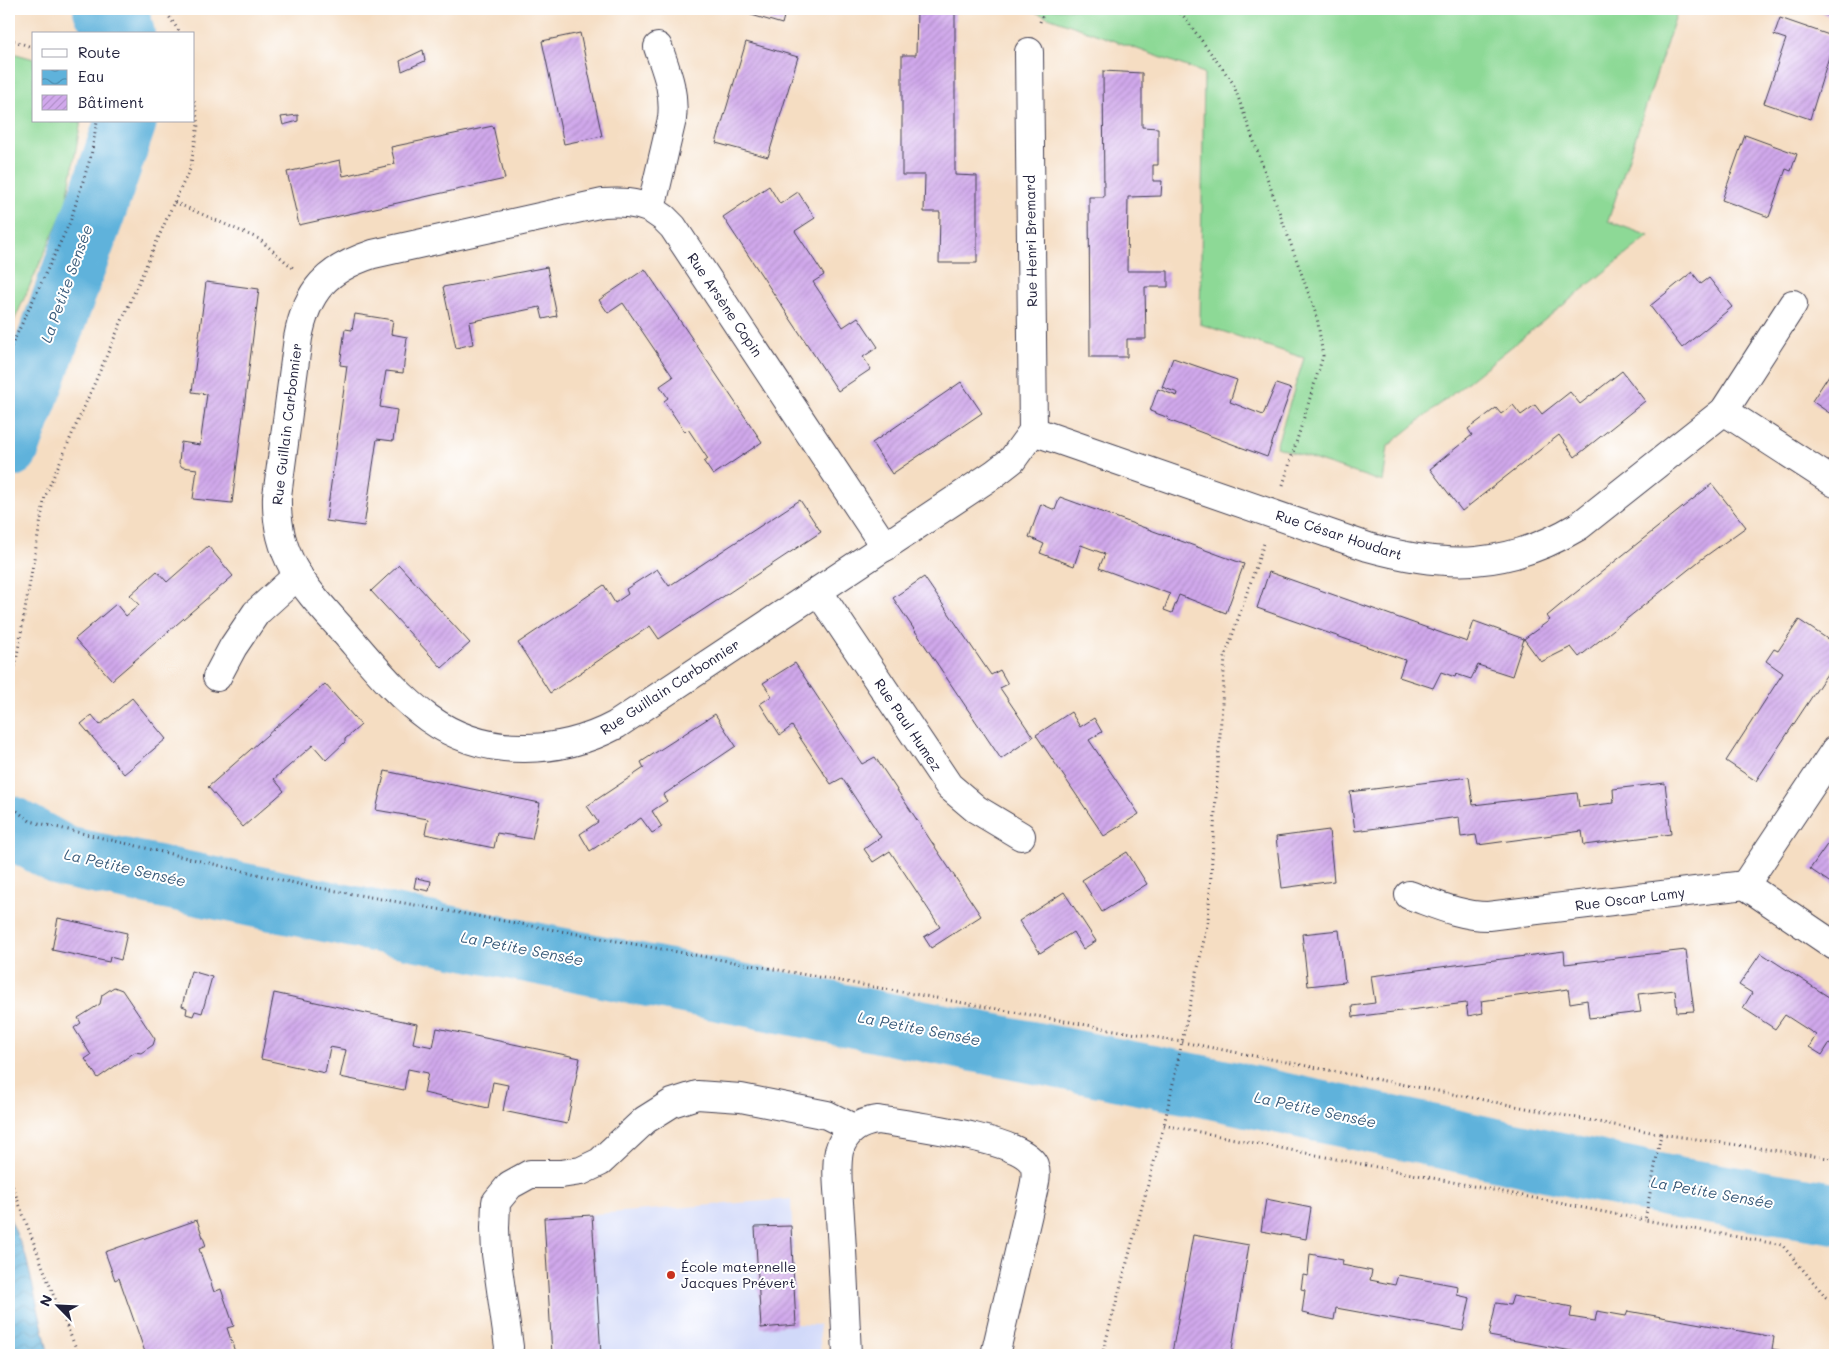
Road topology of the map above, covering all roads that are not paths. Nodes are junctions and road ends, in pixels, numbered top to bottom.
1 (658, 47) dead end
2 (1030, 52) dead end
3 (651, 209) junction
4 (1793, 304) dead end
5 (1724, 411) junction
6 (1033, 431) junction
7 (1835, 483) edge
8 (885, 547) junction
9 (298, 575) junction
10 (818, 591) junction
11 (217, 677) dead end
12 (1835, 750) edge
13 (1021, 836) dead end
14 (1745, 885) junction
15 (1409, 895) dead end
16 (1835, 946) edge
17 (853, 1128) junction
18 (508, 1355) edge
19 (847, 1355) edge
20 (995, 1355) edge

1 - 3 street
2 - 6 street, Rue Henri Bremard
3 - 8 street, Rue Arsène Copin
3 - 9 street, Rue Guillain Carbonnier
4 - 5 street, Rue César Houdart
5 - 6 street, Rue César Houdart
5 - 7 street
6 - 8 street, Rue Guillain Carbonnier
8 - 10 street, Rue Guillain Carbonnier
9 - 10 street, Rue Guillain Carbonnier
9 - 11 street
10 - 13 street, Rue Paul Humez
12 - 14 street
14 - 15 street, Rue Oscar Lamy
14 - 16 street
17 - 18 street
17 - 19 street
17 - 20 street

